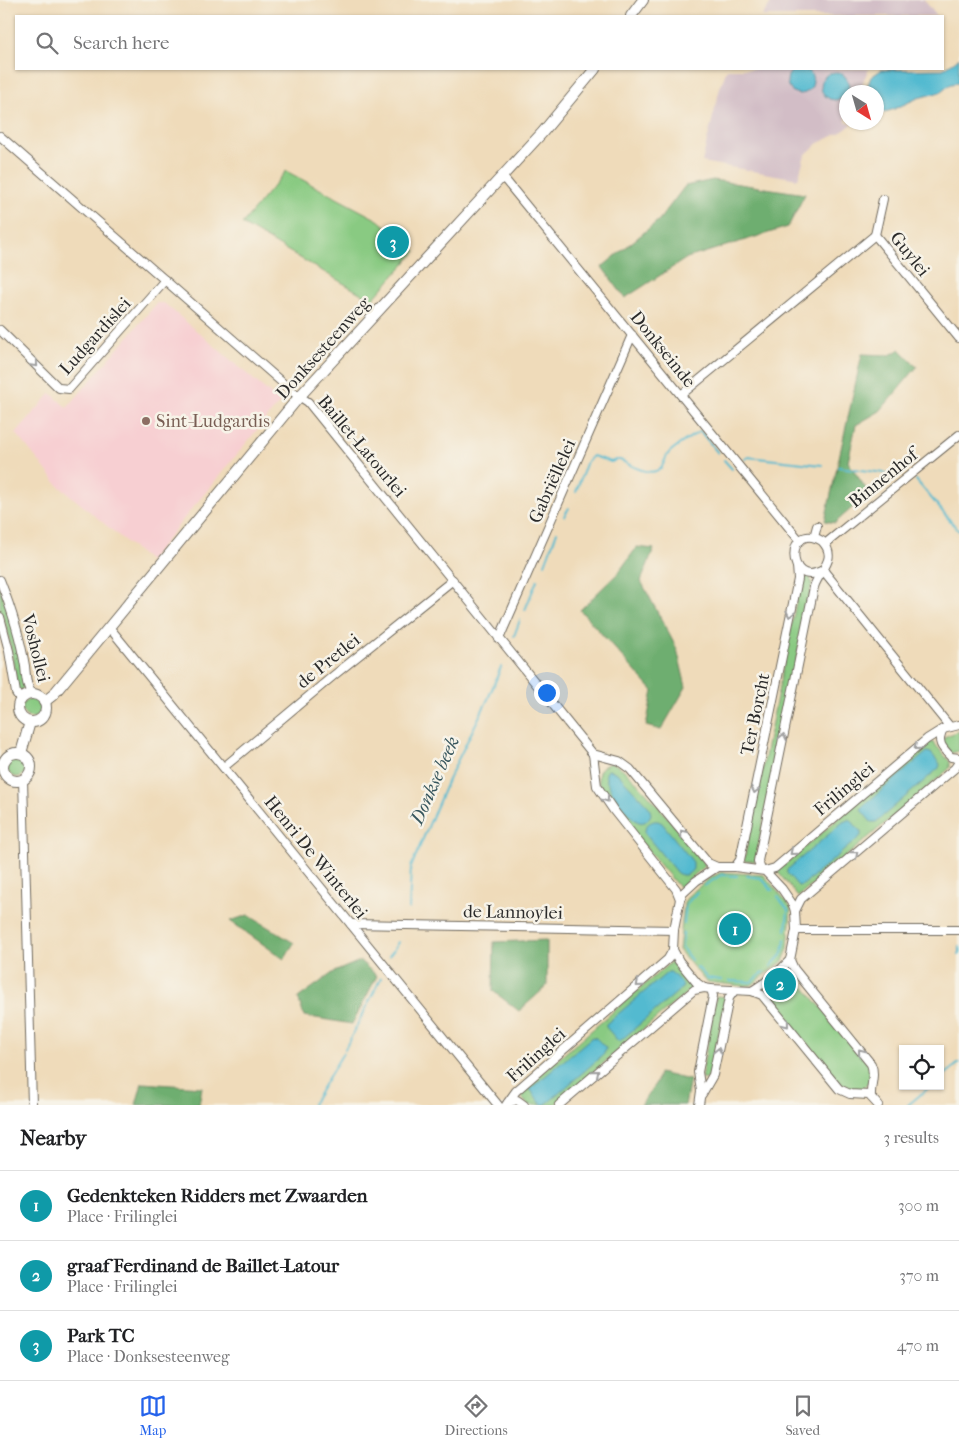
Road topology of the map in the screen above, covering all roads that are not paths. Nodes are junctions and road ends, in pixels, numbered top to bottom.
1 (642, 0) edge
2 (632, 15) edge
3 (594, 70) edge
4 (0, 136) edge
5 (502, 176) junction
6 (883, 199) dead end
7 (875, 235) junction
8 (166, 280) junction
9 (0, 330) edge
10 (632, 335) junction
11 (959, 338) edge
12 (681, 395) junction
13 (299, 397) junction
14 (959, 435) edge
15 (816, 526) dead end
16 (814, 537) junction
17 (800, 541) junction
18 (825, 544) junction
19 (797, 566) junction
20 (823, 570) junction
21 (0, 580) edge
22 (452, 580) junction
23 (0, 617) edge
24 (110, 628) junction
25 (500, 639) junction
26 (34, 695) junction
27 (21, 700) junction
28 (44, 702) junction
29 (30, 722) junction
30 (959, 725) edge
31 (947, 728) junction
32 (21, 753) junction
33 (593, 754) junction
34 (959, 758) edge
35 (959, 762) edge
36 (224, 767) junction
37 (2, 771) edge
38 (23, 779) junction
39 (717, 867) junction
40 (734, 867) junction
41 (763, 870) junction
42 (680, 899) junction
43 (795, 912) junction
44 (351, 924) junction
45 (674, 930) junction
46 (796, 930) junction
47 (959, 930) edge
48 (673, 950) junction
49 (790, 960) junction
50 (707, 988) junction
51 (734, 991) junction
52 (752, 991) junction
53 (701, 1096) junction
54 (871, 1096) junction
55 (507, 1104) edge
56 (32, 1105) edge
57 (498, 1105) edge
58 (524, 1105) edge
59 (559, 1105) edge
60 (699, 1105) edge
61 (878, 1105) edge

1 - 2 street
3 - 5 street, Donksesteenweg
4 - 8 street, Baillet-Latourlei
5 - 10 street, Donkseinde
5 - 13 street, Donksesteenweg
6 - 7 street
7 - 11 street, Guylei
7 - 12 street
9 -> 8 street, Ludgardislei
8 - 13 street, Baillet-Latourlei
10 - 12 street, Donkseinde
10 - 25 street, Gabriëllelei
12 - 17 street, Donkseinde
13 - 22 street, Baillet-Latourlei
13 - 24 street, Donksesteenweg
14 - 18 street, Binnenhof
15 - 16 street
16 - 17 street
16 - 18 street
17 - 19 street
18 - 20 street
19 - 20 street
19 -> 40 street, Ter Borcht
20 - 31 street
41 -> 20 street, Ter Borcht
21 - 26 street, Voshollei
22 - 25 street, Baillet-Latourlei
22 - 36 street, de Pretlei
23 - 27 street, Voshollei
24 - 28 street, Donksesteenweg
24 - 36 street, Henri De Winterlei
25 - 33 street, Baillet-Latourlei
26 - 27 street
26 - 28 street
27 - 29 street
28 - 29 street, Donksesteenweg
29 - 32 street, Donksesteenweg
30 - 31 street, Frilinglei
31 - 34 street
31 -> 41 street, Frilinglei
32 - 37 street
32 - 38 street
39 -> 33 street
33 -> 42 street
43 -> 35 street
36 - 44 street, Henri De Winterlei
37 - 38 street
38 - 56 street
39 - 40 street
39 - 42 street
40 - 41 street
41 - 43 street
42 - 45 street
43 - 46 street
44 - 45 street, de Lannoylei
44 - 57 street, Henri De Winterlei
45 - 48 street
46 - 47 street
46 - 49 street
48 - 50 street
48 -> 55 street, Frilinglei
49 - 52 street
54 -> 49 street
50 - 51 street
50 - 53 street
59 -> 50 street
51 - 52 street
53 -> 51 street
52 -> 54 street
53 - 60 street
54 - 61 street
55 - 58 street, Frilinglei

